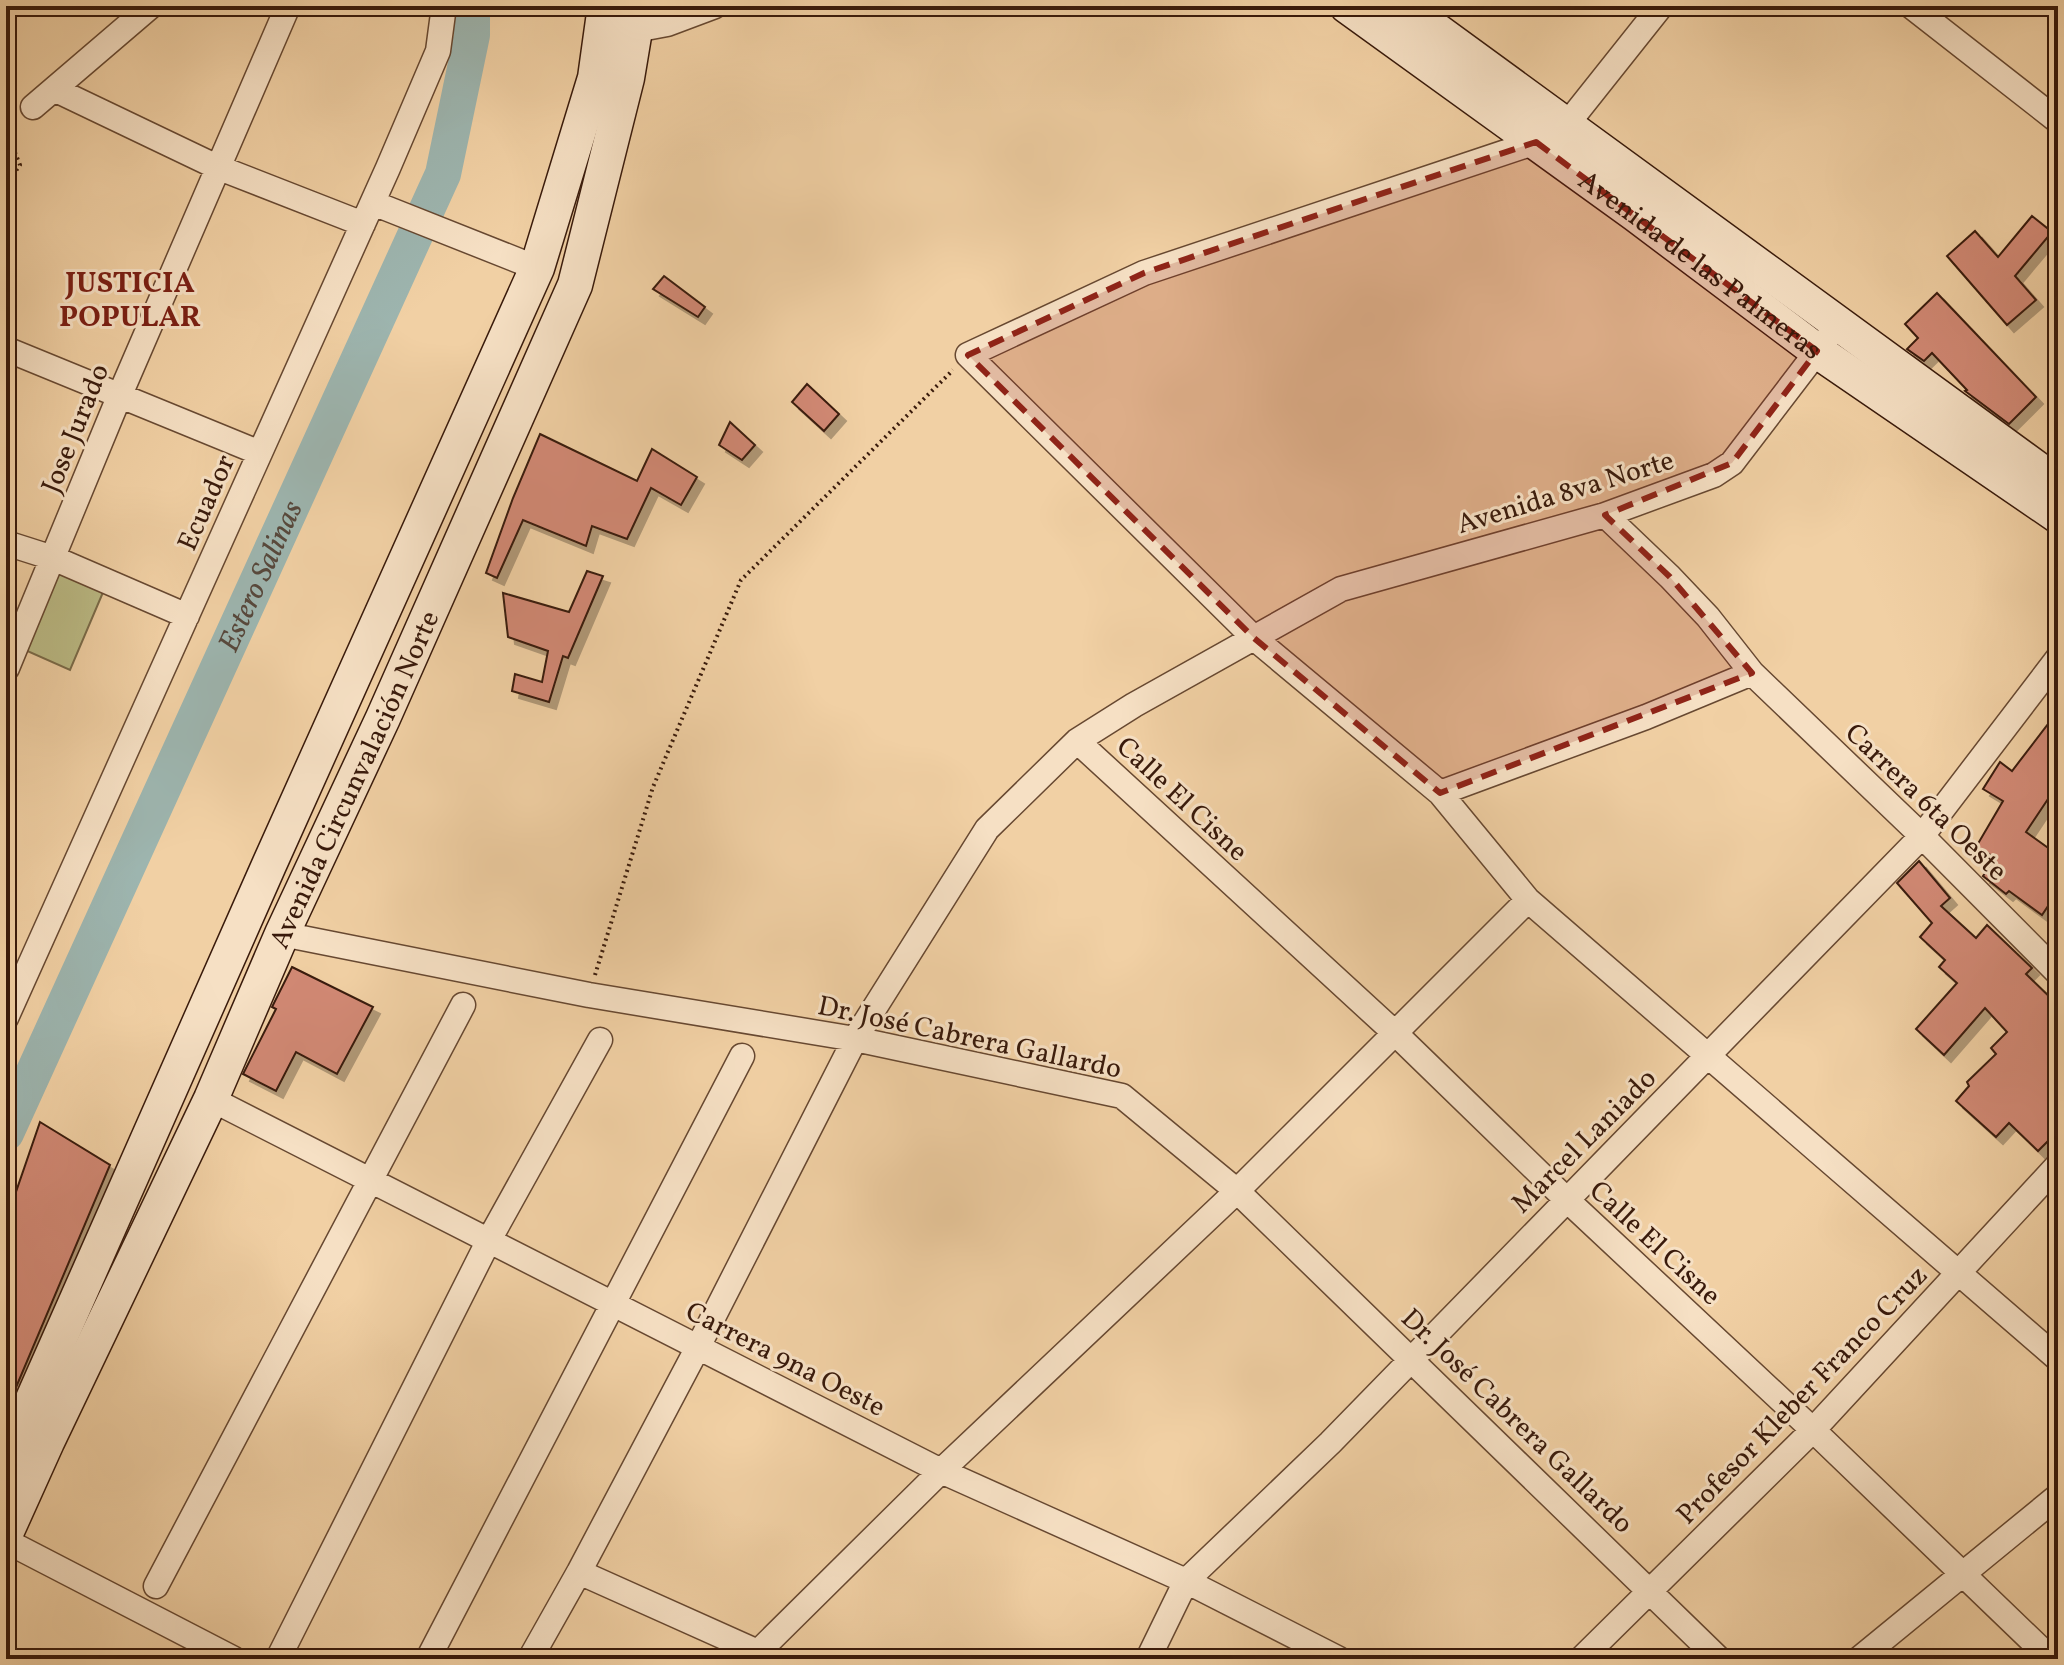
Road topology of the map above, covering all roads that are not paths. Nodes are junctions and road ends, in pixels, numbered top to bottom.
1 (151, 6) edge
2 (288, 6) edge
3 (444, 6) edge
4 (605, 6) edge
5 (715, 6) edge
6 (1347, 6) edge
7 (1403, 6) edge
8 (1661, 6) edge
9 (1911, 6) edge
10 (634, 18) edge
11 (56, 90) junction
12 (33, 107) dead end
13 (2056, 115) edge
14 (1568, 123) junction
15 (1536, 142) junction
16 (217, 167) junction
17 (375, 213) junction
18 (537, 268) junction
19 (1840, 326) junction
20 (6, 349) edge
21 (1817, 351) junction
22 (119, 397) junction
23 (260, 453) junction
24 (2058, 484) edge
25 (1605, 515) junction
26 (2058, 516) edge
27 (6, 543) edge
28 (53, 558) junction
29 (187, 616) junction
30 (1254, 638) junction
31 (2058, 658) edge
32 (7, 668) edge
33 (1752, 673) junction
34 (1077, 741) junction
35 (1440, 793) junction
36 (1922, 836) junction
37 (269, 865) junction
38 (305, 883) junction
39 (1528, 900) junction
40 (282, 934) junction
41 (2058, 973) edge
42 (463, 1005) dead end
43 (6, 1018) edge
44 (1396, 1034) junction
45 (855, 1039) junction
46 (600, 1040) dead end
47 (1708, 1055) junction
48 (742, 1056) dead end
49 (211, 1099) junction
50 (2058, 1165) edge
51 (370, 1180) junction
52 (1237, 1191) junction
53 (1566, 1199) junction
54 (489, 1240) junction
55 (1958, 1274) junction
56 (613, 1303) junction
57 (698, 1347) junction
58 (1412, 1359) junction
59 (2058, 1359) edge
60 (1813, 1430) junction
61 (19, 1439) edge
62 (941, 1471) junction
63 (2058, 1496) edge
64 (6, 1533) edge
65 (6, 1541) edge
66 (579, 1572) junction
67 (1964, 1574) junction
68 (1186, 1581) junction
69 (156, 1586) dead end
70 (1652, 1592) junction
71 (280, 1655) dead end
72 (761, 1656) edge
73 (234, 1659) edge
74 (428, 1659) edge
75 (530, 1659) edge
76 (1148, 1659) edge
77 (1339, 1659) edge
78 (1581, 1659) edge
79 (1719, 1659) edge
80 (1859, 1659) edge
81 (2051, 1659) edge

1 - 11 street
2 - 16 street, Jose Jurado
3 - 17 street, Ecuador
4 - 18 main road, Avenida Circunvalación Norte
5 - 10 street
6 - 15 main road, Avenida de las Palmeras
7 - 14 main road, Avenida de las Palmeras
8 - 14 street
9 - 13 street
10 - 38 main road, Avenida Circunvalación Norte
11 - 12 street
11 - 16 street
14 - 15 street
14 - 19 main road, Avenida de las Palmeras
15 - 21 main road, Avenida de las Palmeras
15 - 30 street
16 - 17 street
16 - 22 street, Jose Jurado
17 - 18 street
17 - 23 street, Ecuador
18 - 37 main road, Avenida Circunvalación Norte
19 - 21 street, Avenida 8va Norte
19 - 24 main road, Avenida de las Palmeras
20 - 22 street
21 - 25 street, Avenida 8va Norte
21 - 26 main road, Avenida de las Palmeras
22 - 23 street
22 - 28 street, Jose Jurado
23 - 29 street, Ecuador
25 - 30 street, Avenida 8va Norte
25 - 33 street, Carrera 6ta Oeste
27 - 28 street
28 - 29 street
28 - 32 street, Jose Jurado
29 - 43 street, Ecuador
30 - 34 street, Avenida 8va Norte
30 - 35 street
31 - 36 street, Marcel Laniado
33 - 35 street
33 - 36 street, Carrera 6ta Oeste
34 - 44 street, Calle El Cisne
34 - 45 street, Avenida 8va Norte
35 - 39 street
36 - 41 street, Carrera 6ta Oeste
36 - 47 street, Marcel Laniado
37 - 38 main road
37 - 61 main road, Avenida Circunvalación Norte
38 - 40 main road, Avenida Circunvalación Norte
39 - 44 street
39 - 47 street
40 - 45 street, Dr. José Cabrera Gallardo
40 - 49 main road, Avenida Circunvalación Norte
42 - 51 street
44 - 52 street
44 - 53 street, Calle El Cisne
45 - 52 street, Dr. José Cabrera Gallardo
45 - 57 street, Avenida 8va Norte
46 - 54 street
47 - 53 street, Marcel Laniado
47 - 55 street
48 - 56 street
49 - 51 street, Carrera 9na Oeste
49 - 61 main road, Avenida Circunvalación Norte
50 - 55 street, Profesor Kleber Franco Cruz
51 - 54 street, Carrera 9na Oeste
51 - 69 street
52 - 58 street, Dr. José Cabrera Gallardo
52 - 62 street
53 - 58 street, Marcel Laniado
53 - 60 street, Calle El Cisne
54 - 56 street, Carrera 9na Oeste
54 - 71 street
55 - 59 street
55 - 60 street, Profesor Kleber Franco Cruz
56 - 57 street, Carrera 9na Oeste
56 - 74 street
57 - 62 street, Carrera 9na Oeste
57 - 66 street, Avenida 8va Norte
58 - 68 street, Marcel Laniado
58 - 70 street, Dr. José Cabrera Gallardo
60 - 67 street, Calle El Cisne
60 - 70 street, Profesor Kleber Franco Cruz
61 - 64 main road, Avenida Circunvalación Norte
62 - 68 street, Carrera 9na Oeste
62 - 72 street
63 - 67 street
65 - 73 street
66 - 72 street
66 - 75 street, Avenida 8va Norte
67 - 80 street
67 - 81 street, Calle El Cisne
68 - 76 street, Marcel Laniado
68 - 77 street, Carrera 9na Oeste
70 - 78 street, Profesor Kleber Franco Cruz
70 - 79 street, Dr. José Cabrera Gallardo

